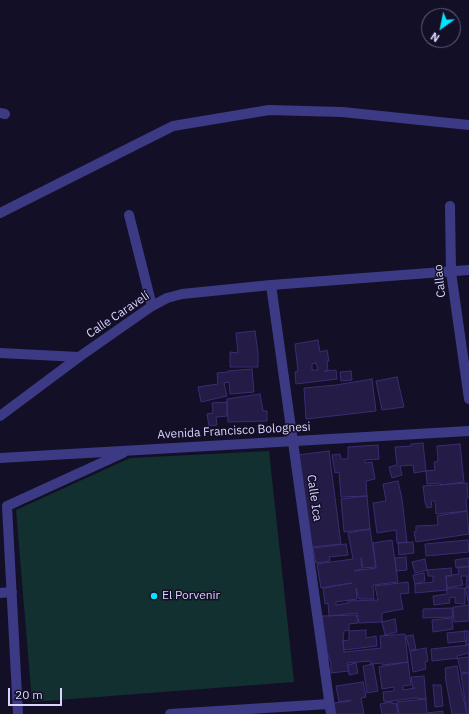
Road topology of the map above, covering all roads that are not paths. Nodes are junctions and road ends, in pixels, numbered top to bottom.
1 (469, 125) edge
2 (450, 206) dead end
3 (0, 213) edge
4 (129, 214) dead end
5 (469, 270) edge
6 (452, 272) junction
7 (270, 285) junction
8 (152, 306) junction
9 (0, 353) edge
10 (79, 357) junction
11 (469, 400) edge
12 (0, 416) edge
13 (469, 431) edge
14 (293, 441) junction
15 (129, 450) junction
16 (0, 458) edge
17 (12, 592) junction
18 (0, 593) edge
19 (330, 709) edge
20 (231, 712) edge
21 (18, 714) edge
22 (170, 714) edge

1 - 3 street
2 - 6 street, Callao
4 - 8 street
5 - 6 street, Calle Caravelí
6 - 7 street, Calle Caravelí
6 - 11 street, Callao
7 - 8 street, Calle Caravelí
7 - 14 street, Calle Ica
8 - 10 street, Calle Caravelí
9 - 10 street
10 - 12 street, Calle Caravelí
13 - 14 street, Avenida Francisco Bolognesi
14 - 15 street, Avenida Francisco Bolognesi
14 - 19 street, Calle Ica
15 - 16 street, Avenida Francisco Bolognesi
15 - 17 street
17 - 18 street
17 - 21 street
19 - 20 street
20 - 22 street

